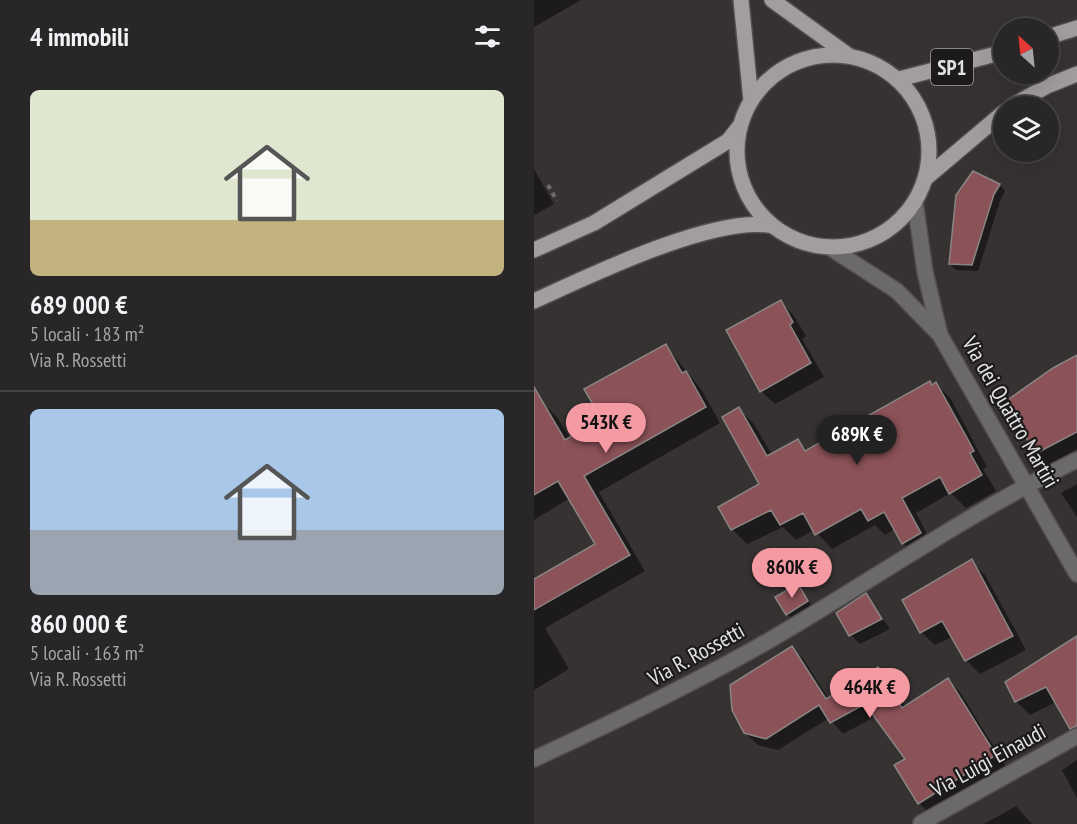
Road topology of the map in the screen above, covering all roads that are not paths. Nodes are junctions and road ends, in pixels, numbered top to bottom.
1 (741, 0) edge
2 (772, 0) edge
3 (1077, 28) edge
4 (1059, 34) edge
5 (848, 55) junction
6 (993, 55) edge
7 (1077, 74) edge
8 (899, 79) junction
9 (1030, 96) edge
10 (751, 101) junction
11 (993, 121) edge
12 (739, 127) junction
13 (926, 177) junction
14 (915, 202) junction
15 (773, 226) junction
16 (829, 247) junction
17 (534, 250) edge
18 (534, 301) edge
19 (940, 335) junction
20 (1077, 460) edge
21 (1028, 484) junction
22 (1077, 574) edge
23 (1077, 736) edge
24 (534, 759) edge
25 (921, 824) edge

1 - 10 main road
2 - 5 main road
3 - 4 main road
5 - 8 main road
5 - 10 main road
6 - 8 main road, SP1
7 - 9 main road
8 - 13 main road
10 - 12 main road
11 - 13 main road
12 - 15 main road
12 - 17 main road
13 - 14 main road
14 - 16 main road
14 - 19 street, Via dei Quattro Martiri
15 - 16 main road
15 - 18 main road
16 - 19 street, Via dei Quattro Martiri
19 - 21 street, Via dei Quattro Martiri
20 - 21 street, Via R. Rossetti
21 - 22 street, Via dei Quattro Martiri
21 - 24 street, Via R. Rossetti
23 - 25 street, Via Luigi Einaudi

